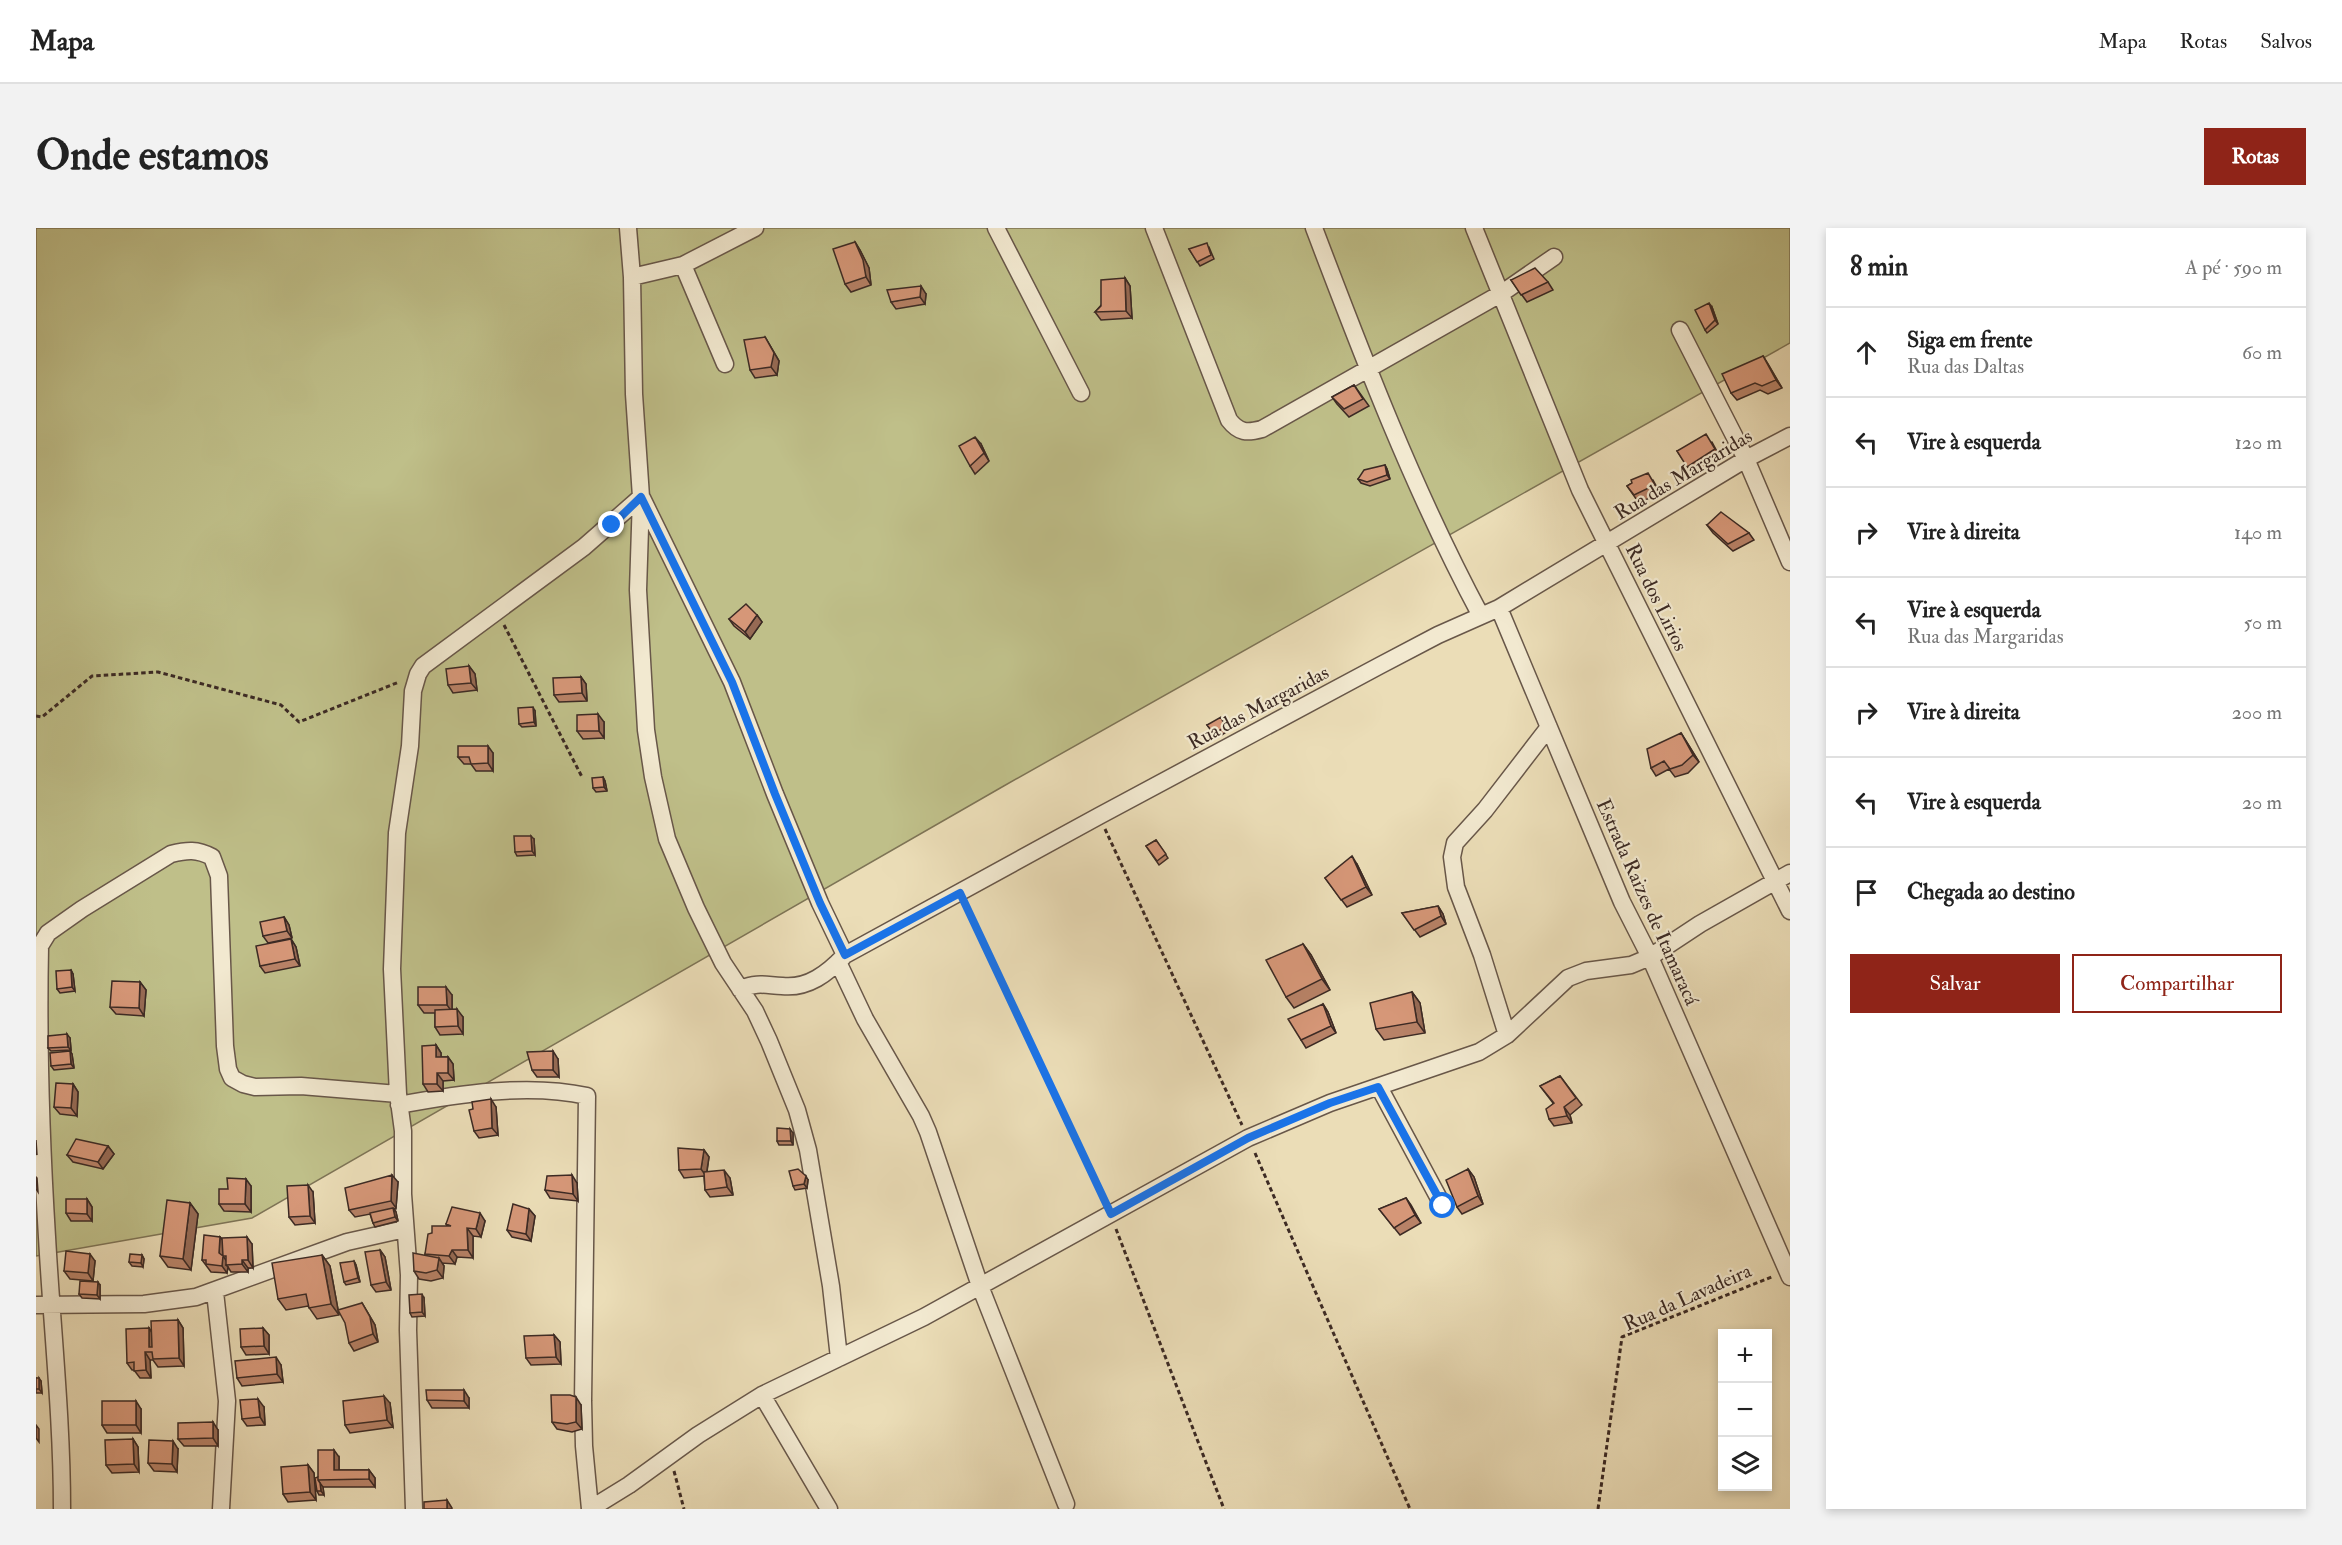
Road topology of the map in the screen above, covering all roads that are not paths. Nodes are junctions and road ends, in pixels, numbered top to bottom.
1 (628, 228) edge
2 (755, 228) edge
3 (996, 228) edge
4 (1154, 228) edge
5 (1314, 228) edge
6 (1474, 228) edge
7 (1554, 258) dead end
8 (682, 265) junction
9 (632, 277) junction
10 (1502, 293) junction
11 (1680, 330) dead end
12 (725, 364) dead end
13 (1369, 369) junction
14 (1081, 393) dead end
15 (1790, 436) edge
16 (1746, 459) junction
17 (641, 497) junction
18 (1607, 543) junction
19 (1790, 562) edge
20 (1499, 608) junction
21 (1481, 616) junction
22 (1549, 727) junction
23 (1783, 877) edge
24 (1790, 911) edge
25 (1650, 957) junction
26 (841, 959) junction
27 (740, 988) junction
28 (1507, 1035) junction
29 (1378, 1087) junction
30 (398, 1099) junction
31 (1443, 1206) dead end
32 (405, 1229) junction
33 (1789, 1274) edge
34 (980, 1286) junction
35 (215, 1292) junction
36 (44, 1306) edge
37 (839, 1358) junction
38 (762, 1395) junction
39 (1066, 1504) dead end
40 (62, 1509) edge
41 (221, 1509) edge
42 (414, 1509) edge
43 (590, 1509) edge
44 (829, 1509) edge

1 - 9 street
2 - 8 street
3 - 14 street
4 - 13 street
5 - 13 street
6 - 10 street, Rua dos Lirios
7 - 10 street
8 - 9 street
8 - 12 street
9 - 17 street
10 - 13 street
10 - 18 street, Rua dos Lirios
11 - 16 street
13 - 21 street
15 - 16 street, Rua das Margaridas
16 - 18 street, Rua das Margaridas
16 - 19 street
17 - 26 street
17 - 27 street
17 - 30 street
18 - 20 street, Rua das Margaridas
18 - 23 street, Rua dos Lirios
20 - 21 street, Rua das Margaridas
20 - 22 street, Estrada Raizes de Itamaracá
21 - 26 street, Rua das Margaridas
22 - 25 street, Estrada Raizes de Itamaracá
22 - 28 street
23 - 24 street, Rua dos Lirios
23 - 25 street
25 - 28 street
25 - 33 street, Estrada Raizes de Itamaracá
26 - 27 street, Rua das Margaridas
26 - 34 street
27 - 37 street
28 - 29 street
29 - 31 street
29 - 34 street
30 - 32 street
30 - 36 street
30 - 43 street
32 - 35 street
32 - 42 street
34 - 37 street
34 - 39 street
35 - 36 street
35 - 41 street
36 - 40 street
37 - 38 street
38 - 43 street
38 - 44 street

